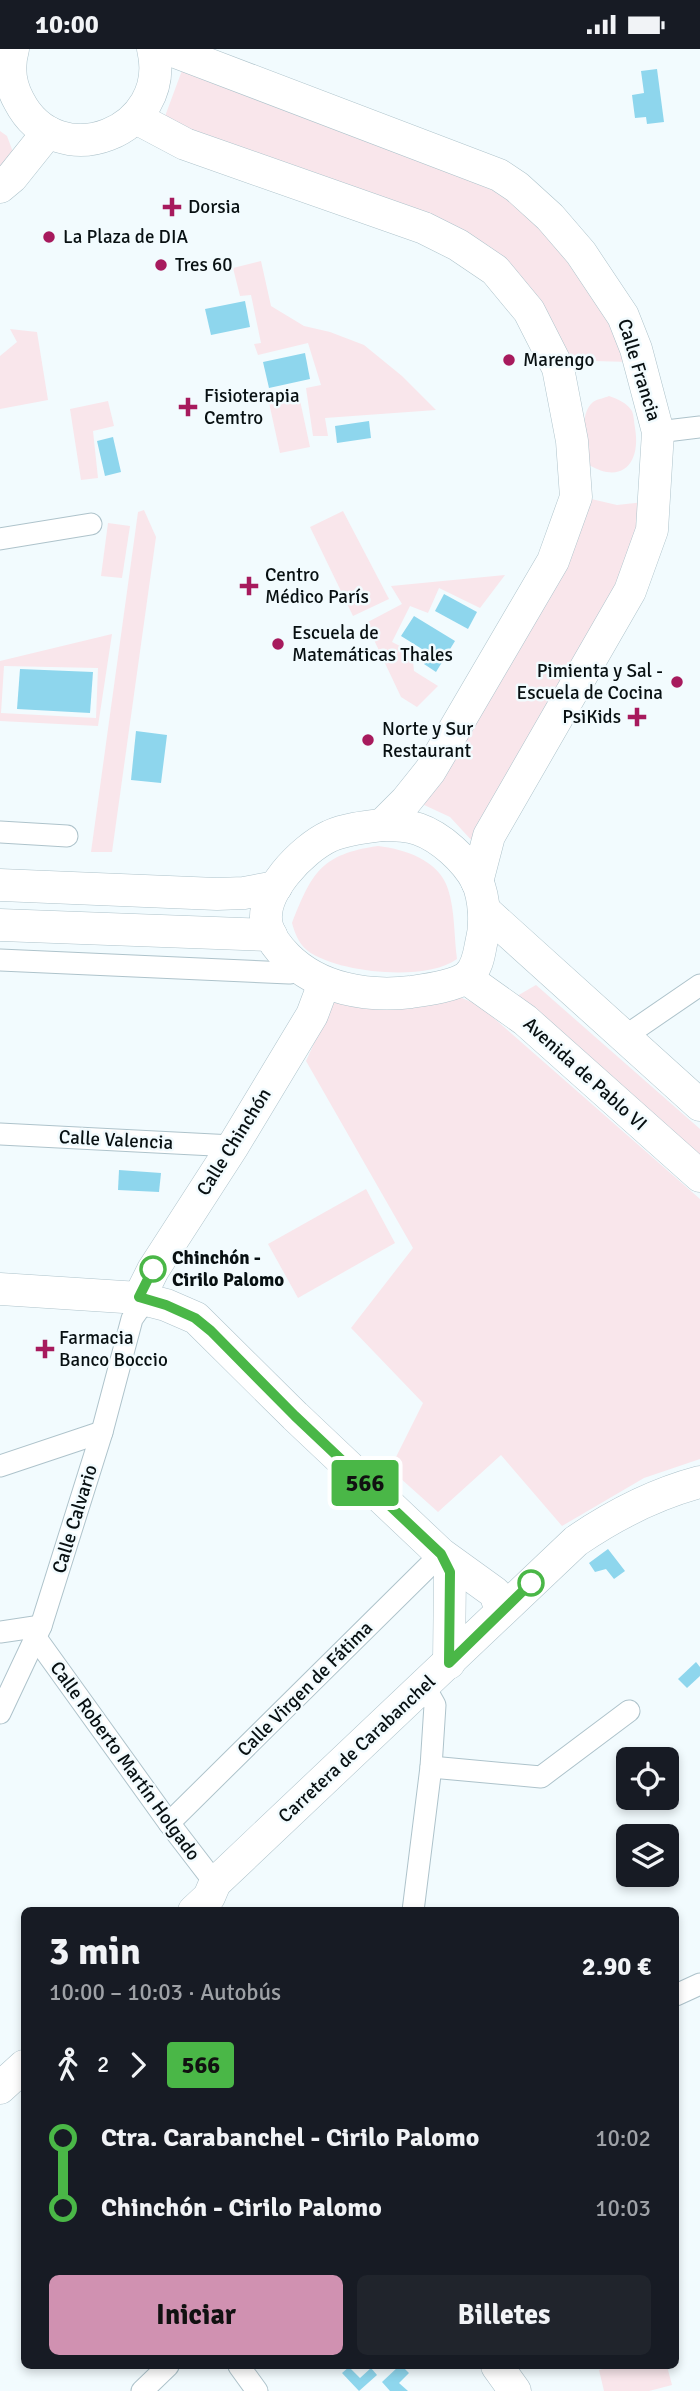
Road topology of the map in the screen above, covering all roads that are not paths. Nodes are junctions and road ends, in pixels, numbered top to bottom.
1 (153, 49) edge
2 (168, 49) edge
3 (7, 65) edge
4 (136, 118) junction
5 (48, 132) junction
6 (0, 187) edge
7 (700, 427) edge
8 (658, 432) junction
9 (91, 524) dead end
10 (0, 539) edge
11 (382, 825) junction
12 (0, 832) edge
13 (67, 836) dead end
14 (0, 885) edge
15 (276, 887) junction
16 (480, 896) junction
17 (0, 925) edge
18 (271, 935) junction
19 (0, 960) edge
20 (314, 977) junction
21 (466, 978) junction
22 (700, 985) edge
23 (624, 1037) junction
24 (700, 1105) edge
25 (0, 1134) edge
26 (233, 1146) junction
27 (700, 1175) edge
28 (0, 1289) edge
29 (136, 1303) junction
30 (102, 1432) junction
31 (0, 1466) edge
32 (700, 1482) edge
33 (446, 1563) junction
34 (502, 1611) junction
35 (0, 1632) edge
36 (38, 1632) junction
37 (449, 1663) junction
38 (425, 1687) junction
39 (629, 1711) dead end
40 (0, 1713) edge
41 (431, 1767) junction
42 (169, 1823) junction
43 (206, 1901) edge
44 (414, 1907) edge
45 (700, 1984) edge
46 (679, 1994) edge
47 (679, 1995) edge
48 (700, 1996) edge
49 (21, 2053) edge
50 (21, 2069) edge
51 (0, 2071) edge
52 (21, 2087) edge
53 (0, 2088) edge
54 (0, 2107) edge
55 (165, 2369) edge
56 (241, 2369) edge
57 (498, 2369) edge
58 (142, 2391) edge
59 (257, 2391) edge
60 (515, 2391) edge

1 - 4 street
2 - 8 street, Calle Francia
3 - 5 street
4 - 5 street
4 - 11 street
5 - 6 street
7 - 8 street
8 - 16 street, Calle Francia
9 - 10 street
11 - 15 street
11 - 16 street
12 - 13 street
14 - 15 street
15 - 18 street
16 - 21 street
16 - 23 street
17 - 18 street
18 - 20 street
19 - 20 street
20 - 21 street
20 - 26 street, Calle Chinchón
21 - 27 street, Avenida de Pablo VI
22 - 23 street
23 - 24 street
25 - 26 street, Calle Valencia
26 - 29 street, Calle Chinchón
28 - 29 street
29 - 30 street, Calle Calvario
29 - 33 street
30 - 31 street
30 - 36 street, Calle Calvario
32 - 34 street, Carretera de Carabanchel
33 - 34 street
33 - 37 street
33 - 42 street, Calle Virgen de Fátima
34 - 37 street, Carretera de Carabanchel
35 - 36 street
36 - 40 street, Calle Calvario
36 - 42 street, Calle Roberto Martín Holgado
37 - 38 street, Carretera de Carabanchel
38 - 41 street
38 - 43 street, Carretera de Carabanchel
39 - 41 street
41 - 44 street
42 - 43 street, Calle Roberto Martín Holgado
45 - 46 street
47 - 48 street
49 - 51 street
50 - 53 street
52 - 54 street
55 - 58 street
56 - 59 street
57 - 60 street

